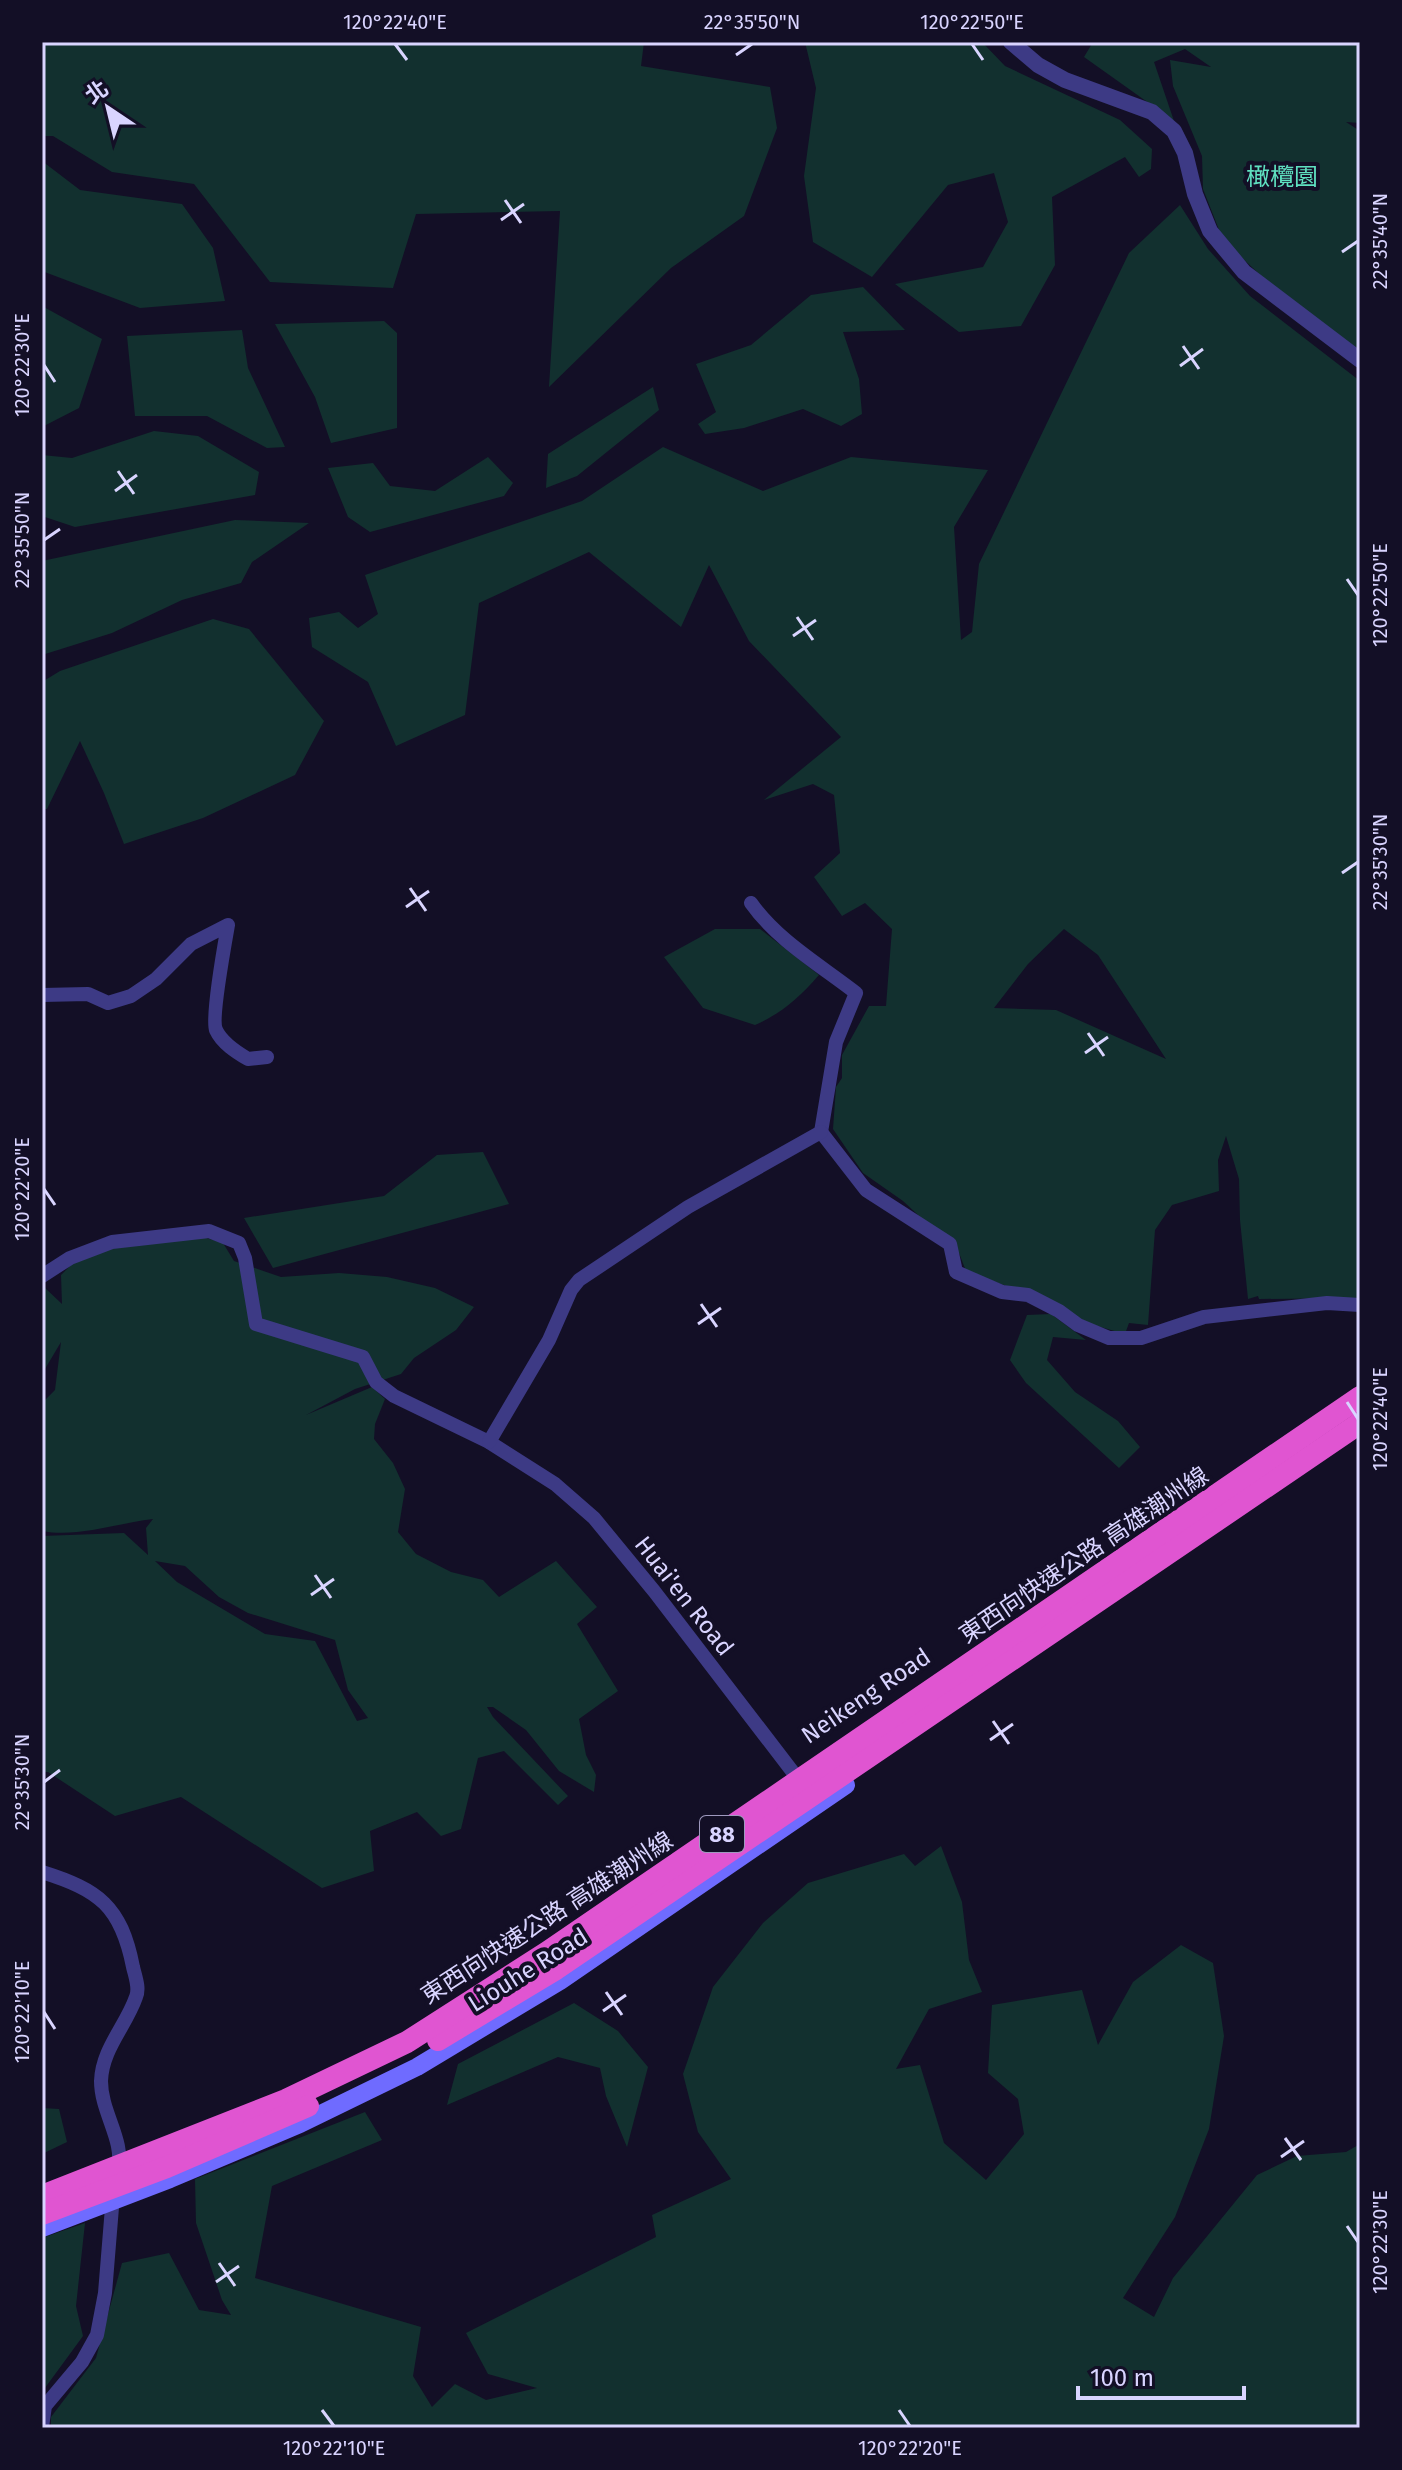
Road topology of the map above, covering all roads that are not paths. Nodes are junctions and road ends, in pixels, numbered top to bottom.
1 (1011, 42) edge
2 (1360, 360) edge
3 (751, 903) dead end
4 (42, 995) edge
5 (267, 1057) dead end
6 (821, 1132) junction
7 (42, 1276) edge
8 (1360, 1305) edge
9 (1360, 1386) edge
10 (1360, 1397) edge
11 (1360, 1423) edge
12 (1360, 1434) edge
13 (489, 1442) junction
14 (794, 1774) junction
15 (817, 1805) junction
16 (42, 1872) edge
17 (121, 2154) junction
18 (42, 2187) edge
19 (42, 2196) edge
20 (111, 2199) junction
21 (42, 2214) edge
22 (42, 2228) edge
23 (42, 2427) edge

1 - 2 street
3 - 6 street
4 - 5 street
6 - 8 street
6 - 13 street
7 - 13 street
9 - 14 main road, Neikeng Road
10 - 19 highway, 東西向快速公路 高雄潮州線 / 88, bridge
11 - 21 highway, 東西向快速公路 高雄潮州線 / 88, bridge
12 - 15 main road
13 - 14 street, Huai'en Road
14 - 15 street, Huai'en Road
14 - 17 main road, Liouhe Road
15 - 20 main road, Liouhe Road
16 - 17 street
17 - 18 main road, Liouhe Road
17 - 20 street
20 - 22 main road, Liouhe Road
20 - 23 street

